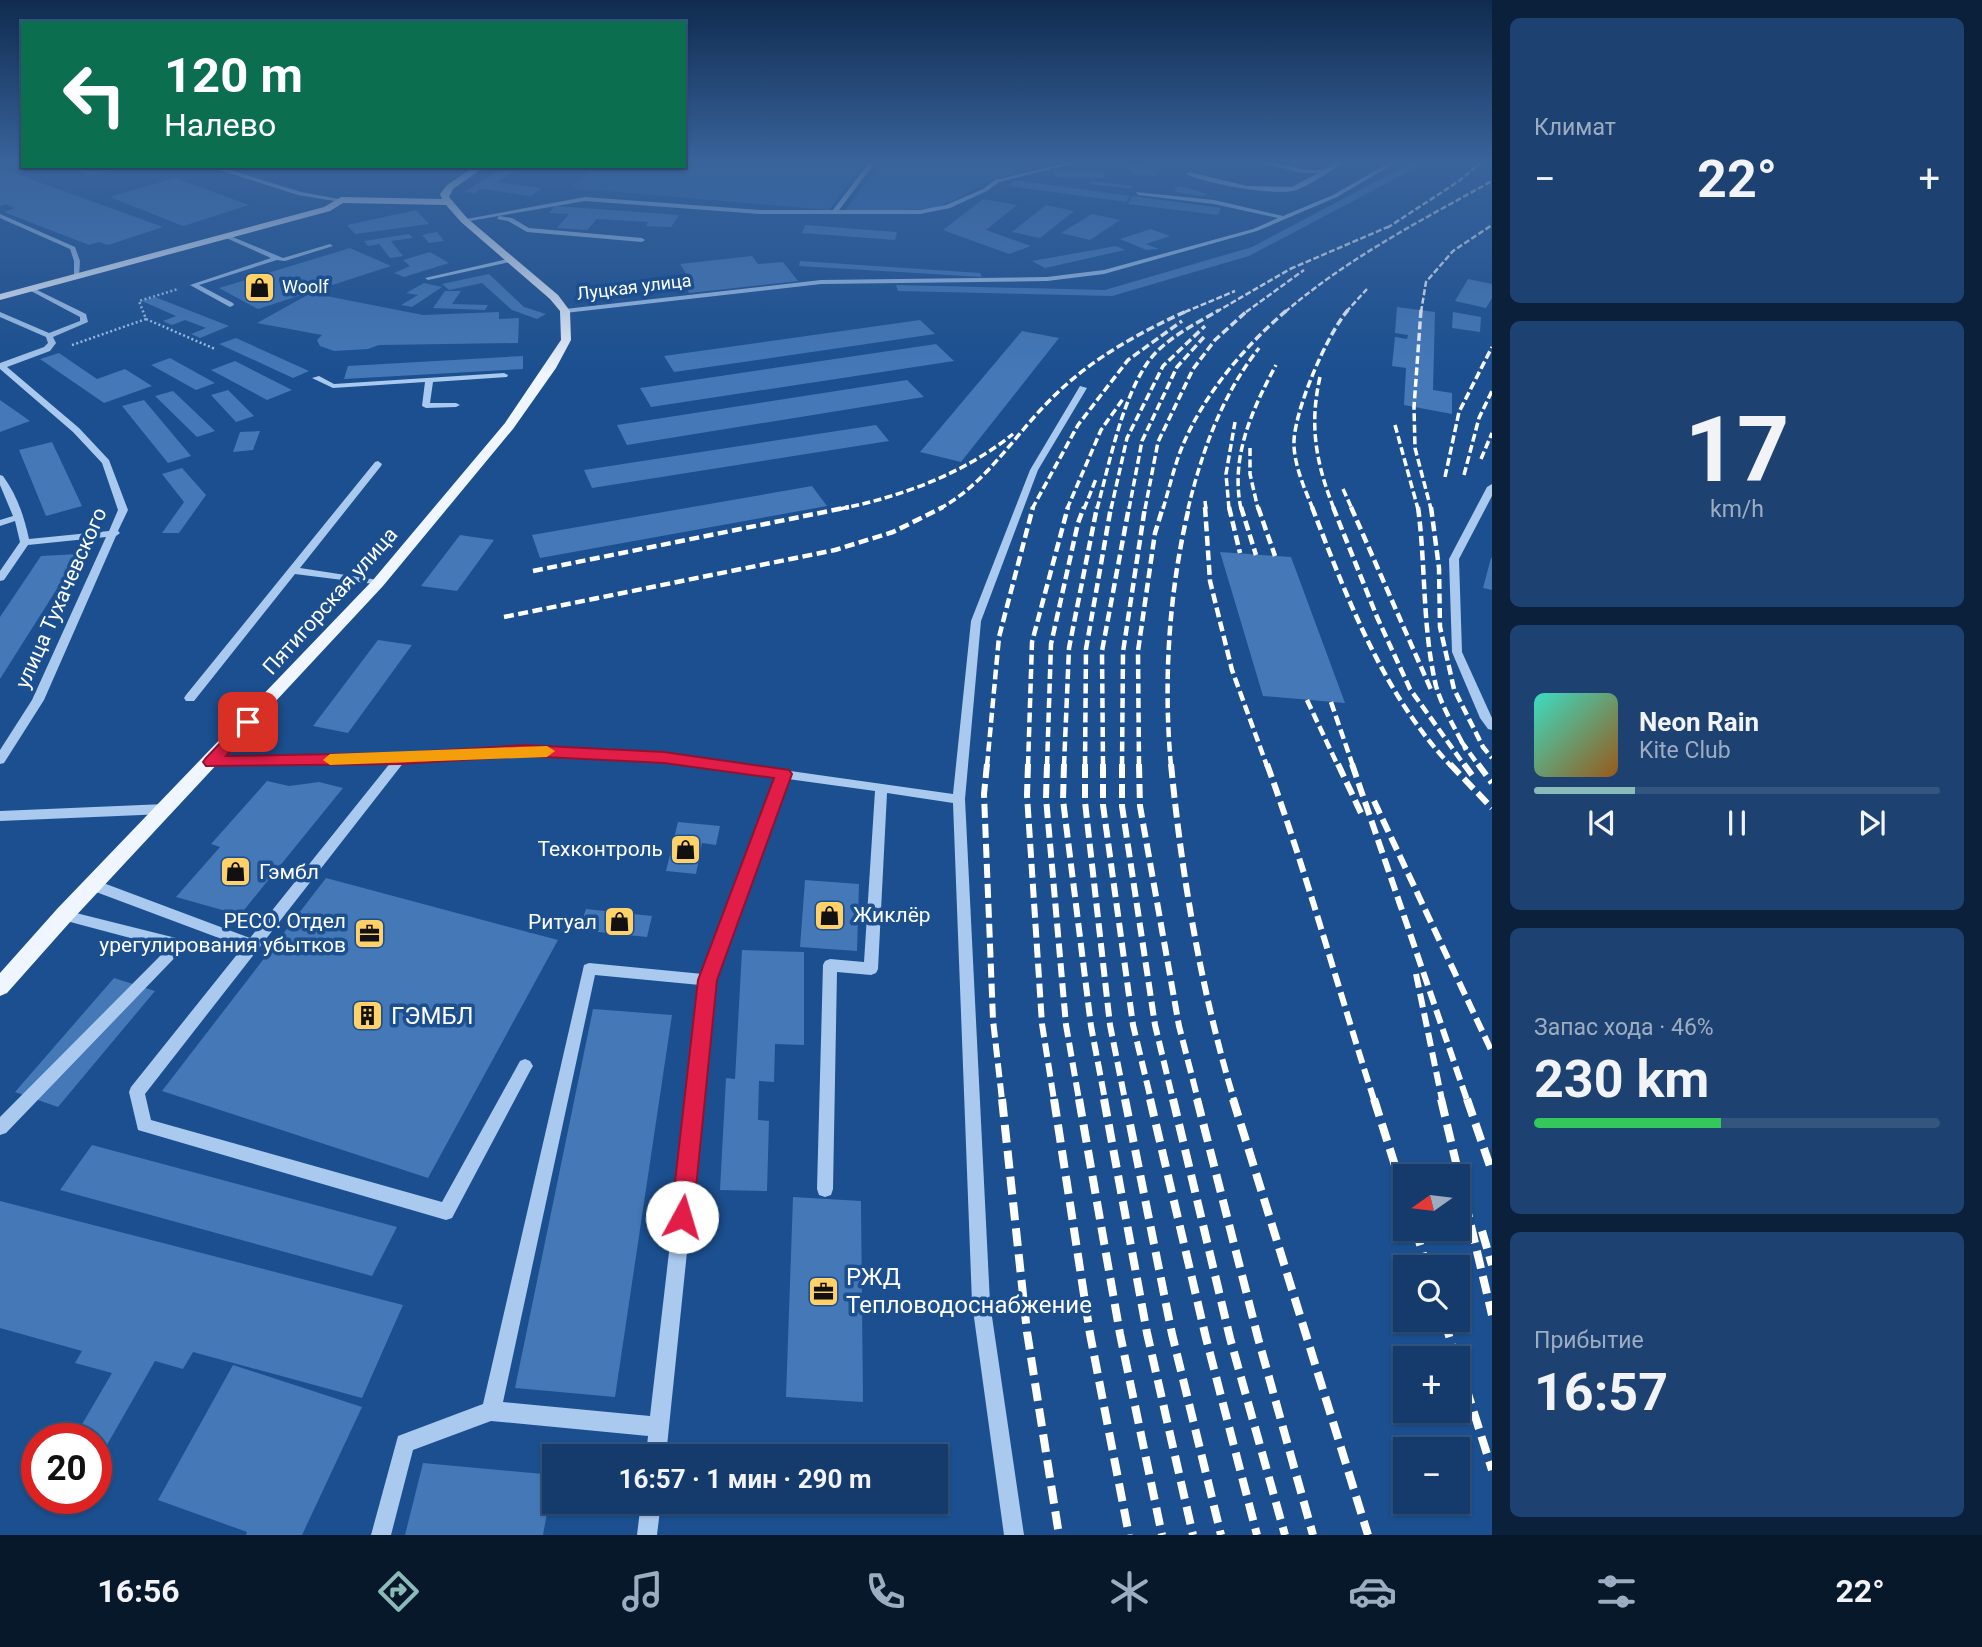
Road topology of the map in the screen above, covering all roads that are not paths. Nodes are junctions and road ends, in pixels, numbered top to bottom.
1 (36, 232) edge
2 (242, 232) edge
3 (478, 232) edge
4 (546, 232) edge
5 (1247, 232) edge
6 (226, 236) junction
7 (642, 240) dead end
8 (330, 246) dead end
9 (277, 258) junction
10 (512, 260) junction
11 (77, 276) junction
12 (428, 278) dead end
13 (31, 289) junction
14 (0, 297) edge
15 (230, 305) dead end
16 (565, 311) junction
17 (0, 314) edge
18 (49, 336) junction
19 (1, 366) edge
20 (504, 375) dead end
21 (316, 378) dead end
22 (429, 380) junction
23 (1083, 388) dead end
24 (456, 405) dead end
25 (378, 464) dead end
26 (2, 484) edge
27 (1492, 486) edge
28 (19, 517) junction
29 (0, 523) edge
30 (115, 533) junction
31 (25, 542) junction
32 (12, 561) junction
33 (0, 565) edge
34 (292, 570) junction
35 (0, 578) edge
36 (378, 583) junction
37 (190, 698) dead end
38 (1492, 726) edge
39 (401, 758) junction
40 (0, 760) edge
41 (211, 762) junction
42 (784, 774) junction
43 (881, 788) junction
44 (959, 799) junction
45 (165, 809) junction
46 (0, 816) edge
47 (93, 885) junction
48 (64, 915) junction
49 (253, 945) junction
50 (708, 980) junction
51 (0, 988) edge
52 (525, 1066) dead end
53 (0, 1128) edge
54 (825, 1189) dead end
55 (491, 1410) junction
56 (659, 1427) junction
57 (657, 1444) edge
58 (650, 1514) edge
59 (381, 1535) edge
60 (647, 1535) edge
61 (1014, 1535) edge

1 - 11 street
2 - 6 main road
3 - 10 main road
4 - 7 street
5 - 16 street, Луцкая улица
6 - 9 street
6 - 11 main road
8 - 9 street
9 - 15 street
10 - 12 street
10 - 16 main road
11 - 13 main road
13 - 14 main road
13 - 18 street
16 - 36 main road, Пятигорская улица
17 - 18 street
18 - 19 street
19 - 30 street, улица Тухачевского
20 - 22 street
21 - 22 street
22 - 24 street
23 - 44 street
25 - 34 street
26 - 28 street
27 - 38 street
28 - 29 street
28 - 31 street
30 - 31 street
30 - 40 street, улица Тухачевского
31 - 32 street
32 - 33 street
32 - 35 street
34 - 36 street
34 - 37 street
36 - 41 main road, Пятигорская улица
39 - 41 street
39 - 42 street
39 - 49 street
41 - 45 main road, Пятигорская улица
42 - 43 street
42 - 50 street
43 - 44 street
43 - 54 street
44 - 61 street
45 - 46 street
45 - 47 main road, Пятигорская улица
47 - 48 main road, Пятигорская улица
47 - 49 street
48 - 51 main road, Пятигорская улица
48 - 53 street
49 - 52 street
50 - 55 street
50 - 56 street
55 - 56 street
55 - 59 street
56 - 57 street
58 - 60 street

